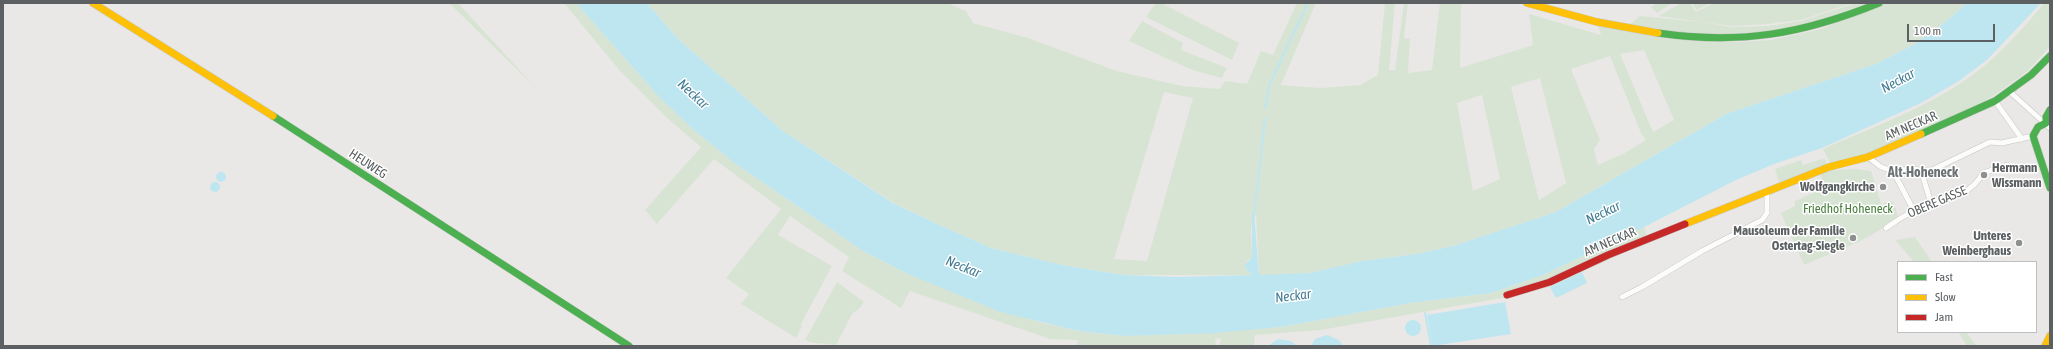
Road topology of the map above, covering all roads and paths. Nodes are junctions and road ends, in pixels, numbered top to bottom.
1 (93, 3) edge
2 (1527, 3) edge
3 (1879, 3) edge
4 (2050, 56) edge
5 (2009, 91) junction
6 (1995, 101) junction
7 (2050, 110) edge
8 (2048, 125) edge
9 (2033, 136) junction
10 (2022, 139) junction
11 (1868, 157) junction
12 (2007, 165) dead end
13 (1921, 170) junction
14 (1893, 171) junction
15 (2050, 188) edge
16 (1767, 191) junction
17 (1932, 207) junction
18 (1914, 211) junction
19 (1886, 228) dead end
20 (1507, 295) dead end
21 (1622, 297) dead end
22 (2050, 336) edge
23 (629, 346) edge
24 (2045, 346) edge

1 - 23 street, HEUWEG
2 - 3 street
4 - 5 street, AM NECKAR
5 - 6 street, AM NECKAR
5 - 8 street
6 - 10 street
6 - 11 street, AM NECKAR
7 - 8 street
8 - 9 street
9 - 10 street
9 - 15 street
10 - 13 street
11 - 14 street
11 - 16 street, AM NECKAR
12 - 17 street, OBERE GASSE
13 - 14 street
13 - 17 street
14 - 18 street
16 - 20 street, AM NECKAR
16 - 21 street
17 - 18 street, OBERE GASSE
18 - 19 street, OBERE GASSE
22 - 24 street

